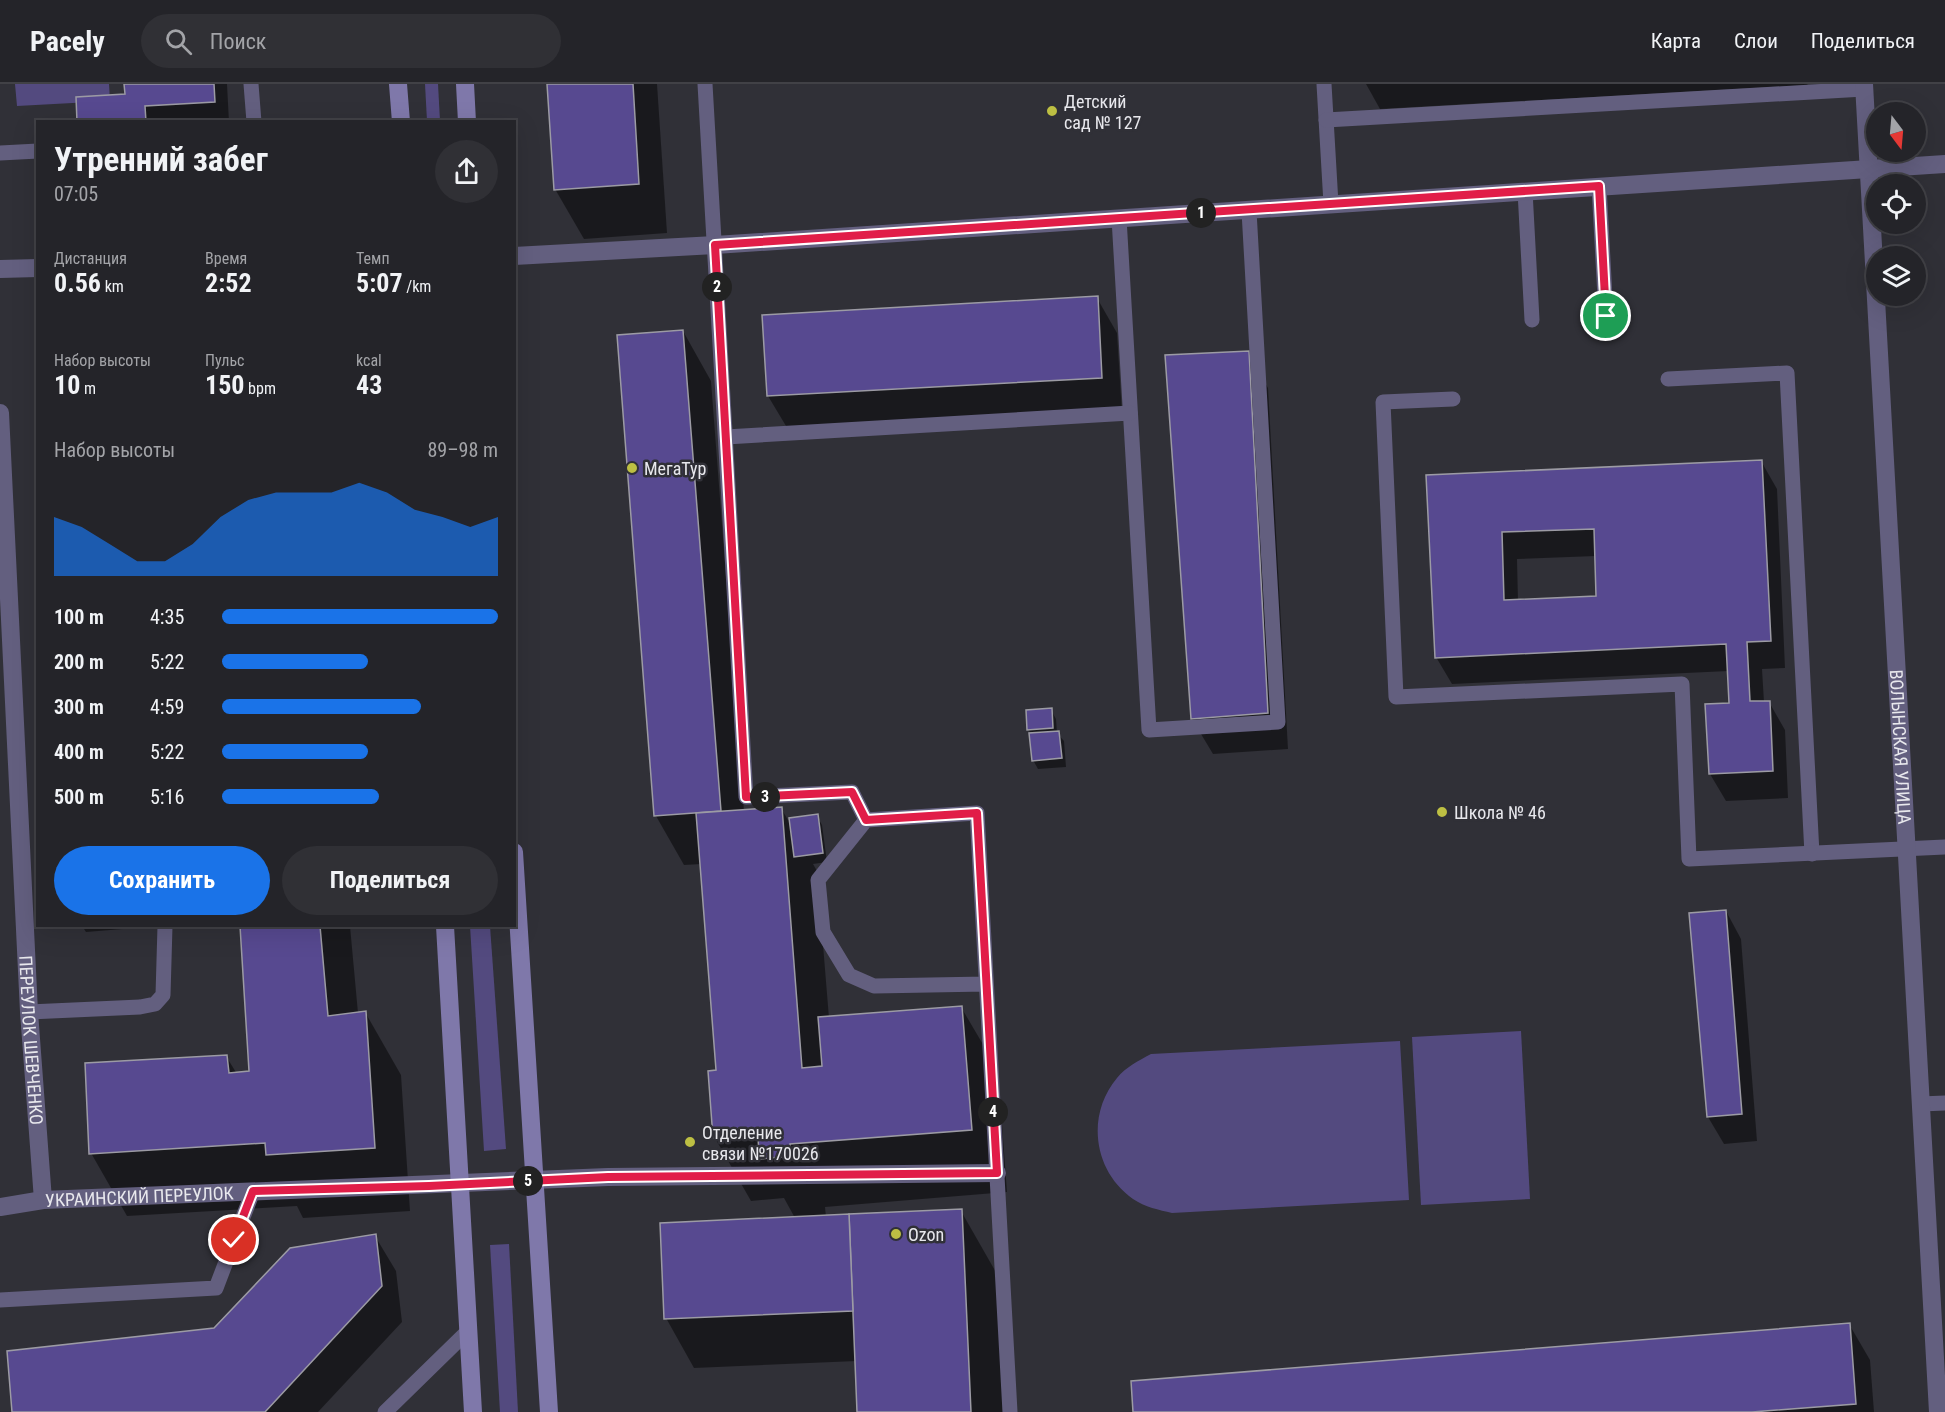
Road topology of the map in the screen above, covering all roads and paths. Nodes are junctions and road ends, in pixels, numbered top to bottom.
1 (251, 84) edge
2 (399, 84) edge
3 (465, 84) edge
4 (705, 84) edge
5 (1324, 84) edge
6 (1864, 87) edge
7 (254, 120) edge
8 (401, 120) edge
9 (467, 120) edge
10 (1326, 120) junction
11 (36, 151) edge
12 (0, 153) edge
13 (1945, 164) edge
14 (1868, 168) junction
15 (1599, 186) junction
16 (1526, 191) junction
17 (1331, 204) junction
18 (1249, 211) junction
19 (1119, 218) junction
20 (715, 245) junction
21 (516, 256) edge
22 (36, 268) edge
23 (0, 269) edge
24 (1606, 316) dead end
25 (1532, 320) dead end
26 (1668, 379) dead end
27 (1453, 399) dead end
28 (0, 412) edge
29 (1130, 413) junction
30 (726, 437) junction
31 (866, 820) junction
32 (1945, 847) edge
33 (1906, 849) junction
34 (1812, 854) junction
35 (516, 882) edge
36 (165, 927) edge
37 (446, 927) edge
38 (986, 984) junction
39 (29, 1012) junction
40 (1945, 1103) edge
41 (1921, 1104) junction
42 (997, 1173) junction
43 (536, 1181) junction
44 (460, 1184) junction
45 (253, 1191) junction
46 (43, 1200) junction
47 (0, 1207) edge
48 (0, 1300) edge
49 (468, 1331) junction
50 (386, 1412) edge
51 (473, 1412) edge
52 (549, 1412) edge
53 (1010, 1412) edge
54 (1938, 1412) edge

1 - 7 lane
2 - 8 street
3 - 9 street
4 - 20 lane
5 - 10 lane
6 - 10 lane
6 - 14 street, ВОЛЫНСКАЯ УЛИЦА
10 - 17 lane
11 - 12 lane
13 - 14 street
14 - 15 street
14 - 33 street, ВОЛЫНСКАЯ УЛИЦА
15 - 16 street
15 - 24 lane
16 - 17 street
16 - 25 lane
17 - 18 street
18 - 19 street
18 - 29 lane
19 - 20 street
19 - 29 lane
20 - 21 street
20 - 30 lane
22 - 23 street
26 - 34 lane
27 - 34 lane
28 - 39 street, ПЕРЕУЛОК ШЕВЧЕНКО
29 - 30 lane
30 - 31 lane
31 - 38 lane
31 - 38 lane
32 - 33 lane
33 - 34 lane
33 - 41 street, ВОЛЫНСКАЯ УЛИЦА
35 - 43 street
36 - 39 lane
37 - 44 street
38 - 42 lane
39 - 46 street, ПЕРЕУЛОК ШЕВЧЕНКО
40 - 41 lane
41 - 54 street, ВОЛЫНСКАЯ УЛИЦА
42 - 43 street, УКРАИНСКИЙ ПЕРЕУЛОК
42 - 53 lane
43 - 44 street, УКРАИНСКИЙ ПЕРЕУЛОК
43 - 52 street
44 - 45 street, УКРАИНСКИЙ ПЕРЕУЛОК
44 - 49 street
45 - 46 street, УКРАИНСКИЙ ПЕРЕУЛОК
45 - 48 lane
46 - 47 street, УКРАИНСКИЙ ПЕРЕУЛОК
49 - 50 lane
49 - 51 street

